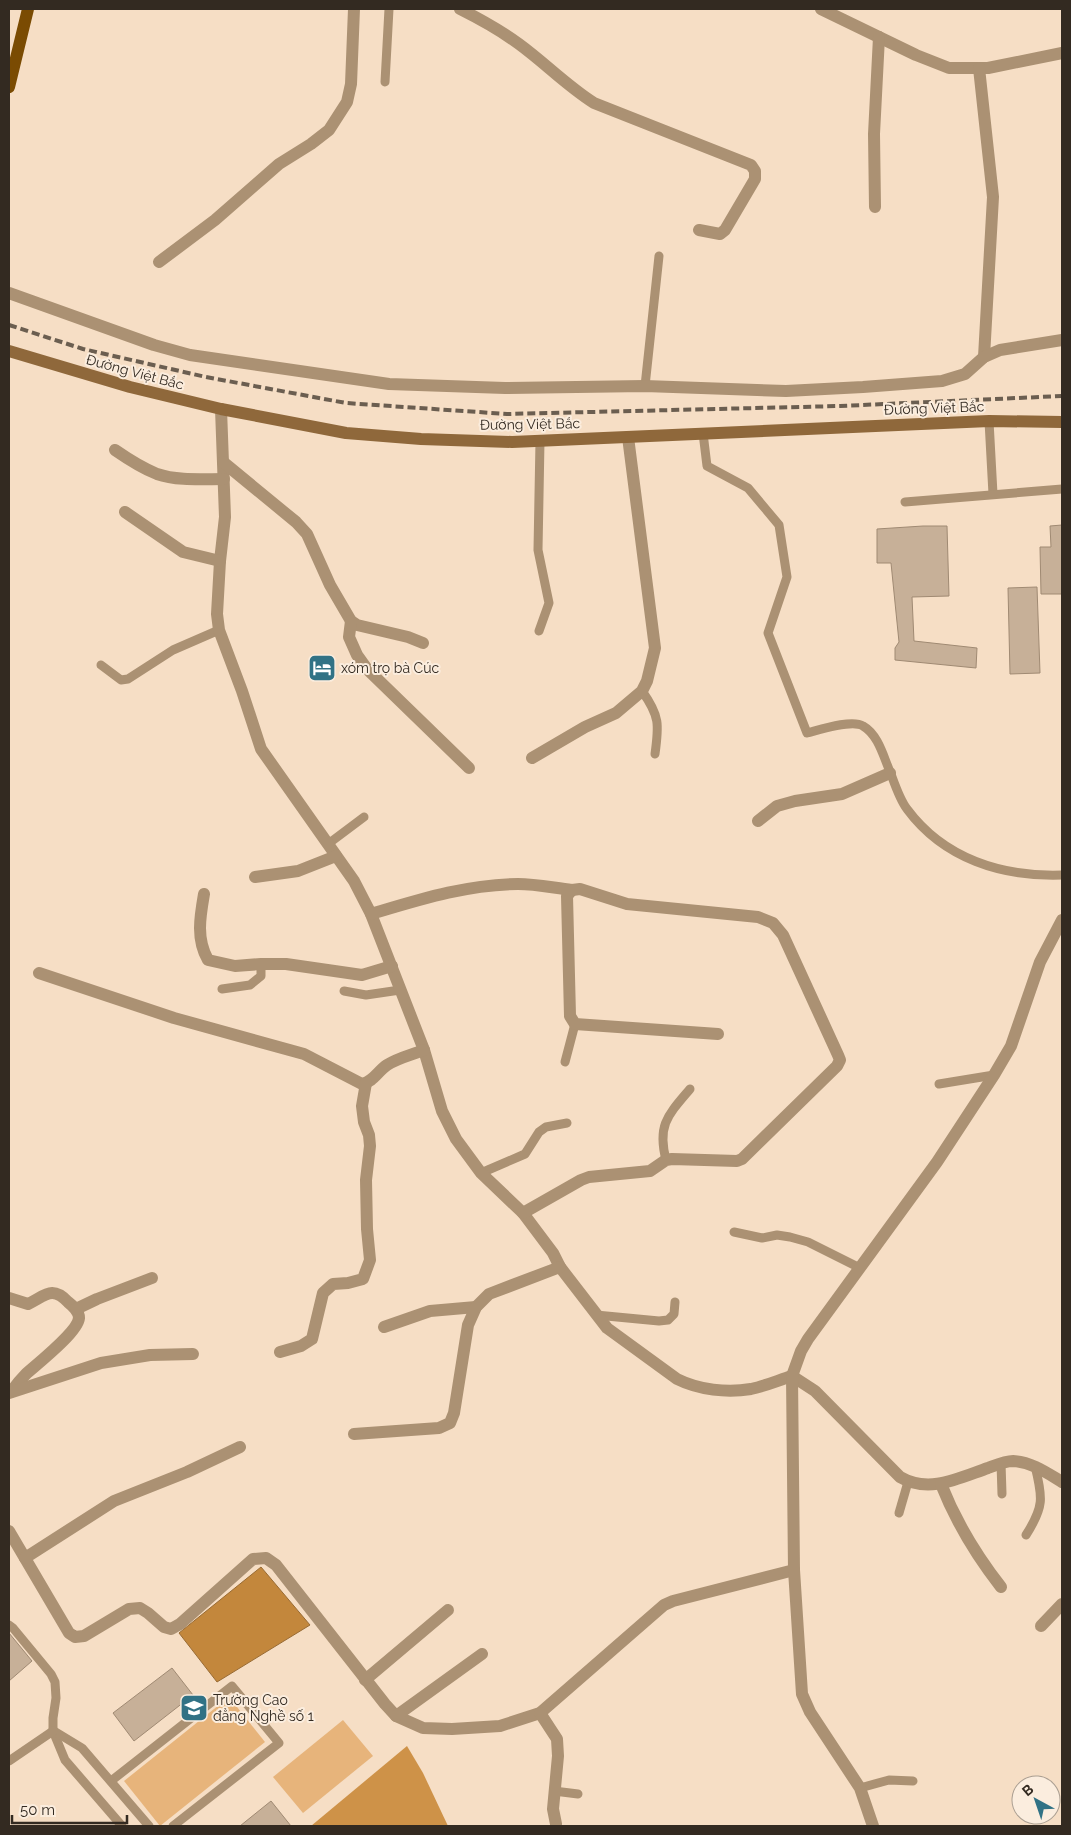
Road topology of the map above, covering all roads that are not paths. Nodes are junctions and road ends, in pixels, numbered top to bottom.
1 (28, 9) edge
2 (354, 9) edge
3 (389, 9) edge
4 (460, 9) edge
5 (821, 9) edge
6 (880, 37) junction
7 (1062, 52) edge
8 (979, 68) junction
9 (386, 82) dead end
10 (9, 87) edge
11 (875, 207) dead end
12 (699, 230) dead end
13 (659, 256) dead end
14 (159, 262) dead end
15 (9, 293) edge
16 (1062, 340) edge
17 (9, 351) edge
18 (984, 358) junction
19 (645, 386) junction
20 (221, 410) junction
21 (989, 421) junction
22 (1062, 422) edge
23 (703, 433) junction
24 (628, 437) junction
25 (540, 440) junction
26 (115, 450) dead end
27 (223, 462) junction
28 (224, 479) junction
29 (1062, 489) edge
30 (992, 494) junction
31 (905, 502) dead end
32 (125, 512) dead end
33 (220, 561) junction
34 (350, 621) junction
35 (219, 630) junction
36 (539, 631) dead end
37 (423, 643) dead end
38 (102, 666) dead end
39 (642, 691) junction
40 (655, 754) dead end
41 (532, 758) dead end
42 (469, 768) dead end
43 (890, 773) junction
44 (364, 817) dead end
45 (758, 821) dead end
46 (328, 844) junction
47 (336, 856) junction
48 (1062, 875) edge
49 (256, 877) dead end
50 (572, 890) junction
51 (204, 894) dead end
52 (371, 914) junction
53 (1062, 920) edge
54 (261, 964) junction
55 (392, 966) junction
56 (40, 973) dead end
57 (222, 989) dead end
58 (400, 990) junction
59 (344, 991) dead end
60 (575, 1024) junction
61 (718, 1034) dead end
62 (424, 1050) junction
63 (565, 1062) dead end
64 (994, 1075) junction
65 (366, 1083) junction
66 (939, 1084) dead end
67 (690, 1089) dead end
68 (567, 1123) dead end
69 (666, 1160) junction
70 (481, 1173) junction
71 (523, 1213) junction
72 (734, 1232) dead end
73 (560, 1267) junction
74 (860, 1268) junction
75 (152, 1278) dead end
76 (9, 1298) edge
77 (675, 1302) dead end
78 (476, 1307) junction
79 (76, 1309) junction
80 (595, 1315) junction
81 (384, 1327) dead end
82 (280, 1352) dead end
83 (193, 1354) dead end
84 (792, 1376) junction
85 (10, 1392) edge
86 (354, 1434) dead end
87 (240, 1446) dead end
88 (1001, 1463) junction
89 (1036, 1466) junction
90 (908, 1482) junction
91 (1062, 1482) edge
92 (941, 1484) junction
93 (1002, 1494) dead end
94 (899, 1513) dead end
95 (9, 1531) edge
96 (1026, 1535) dead end
97 (25, 1558) junction
98 (794, 1570) junction
99 (1001, 1587) dead end
100 (1062, 1604) edge
101 (448, 1610) dead end
102 (9, 1625) edge
103 (1041, 1626) dead end
104 (482, 1654) dead end
105 (365, 1680) junction
106 (540, 1713) junction
107 (396, 1716) junction
108 (54, 1731) junction
109 (9, 1761) edge
110 (111, 1781) junction
111 (913, 1782) dead end
112 (860, 1788) junction
113 (554, 1791) junction
114 (578, 1794) dead end
115 (556, 1824) dead end
116 (122, 1826) edge
117 (149, 1826) edge
118 (173, 1826) edge
119 (873, 1826) edge

1 - 10 main road
2 - 14 street
3 - 9 lane
4 - 12 street
5 - 6 street
6 - 8 street
6 - 11 street
7 - 8 street
8 - 18 street
13 - 19 lane
15 - 19 street
16 - 18 street
17 - 20 street, Đường Việt Bắc
18 - 19 street
20 - 25 street, Đường Việt Bắc
20 - 27 street
21 - 22 street, Đường Việt Bắc
21 - 23 street, Đường Việt Bắc
21 - 30 lane
23 - 24 street, Đường Việt Bắc
23 - 43 lane
24 - 25 street, Đường Việt Bắc
24 - 39 street
25 - 36 lane
26 - 28 street
27 - 28 street
27 - 34 street
28 - 33 street
29 - 30 lane
30 - 31 lane
32 - 33 street
33 - 35 street
34 - 37 street
34 - 42 street
35 - 38 lane
35 - 46 street
39 - 40 lane
39 - 41 street
43 - 45 street
43 - 48 lane
44 - 46 lane
46 - 47 street
47 - 49 street
47 - 52 street
50 - 52 street
50 - 60 street
50 - 69 street
51 - 54 street
52 - 55 street
53 - 64 street
54 - 55 street
54 - 57 lane
55 - 58 street
56 - 65 street
58 - 59 lane
58 - 62 street
60 - 61 street
60 - 63 lane
62 - 65 street
62 - 70 street
64 - 66 lane
64 - 74 street
65 - 82 street
67 - 69 lane
68 - 70 lane
69 - 71 street
70 - 71 street
71 - 73 street
72 - 74 lane
73 - 78 street
73 - 80 street
74 - 84 street
75 - 79 street
76 - 79 street
77 - 80 lane
78 - 81 street
78 - 86 street
79 - 85 street
80 - 84 street
83 - 85 street
84 - 90 street
84 - 98 street
87 - 97 street
88 - 89 street
88 - 92 street
88 - 93 lane
89 - 91 street
89 - 96 lane
90 - 92 street
90 - 94 lane
92 - 99 street
95 - 97 street
97 - 105 street
98 - 106 street
98 - 112 street
100 - 103 street
101 - 105 street
102 - 108 lane
104 - 107 street
105 - 107 street
106 - 107 street
106 - 113 street
108 - 109 lane
108 - 110 lane
108 - 116 lane
110 - 117 lane
110 - 118 lane
111 - 112 lane
112 - 119 street
113 - 114 lane
113 - 115 street

